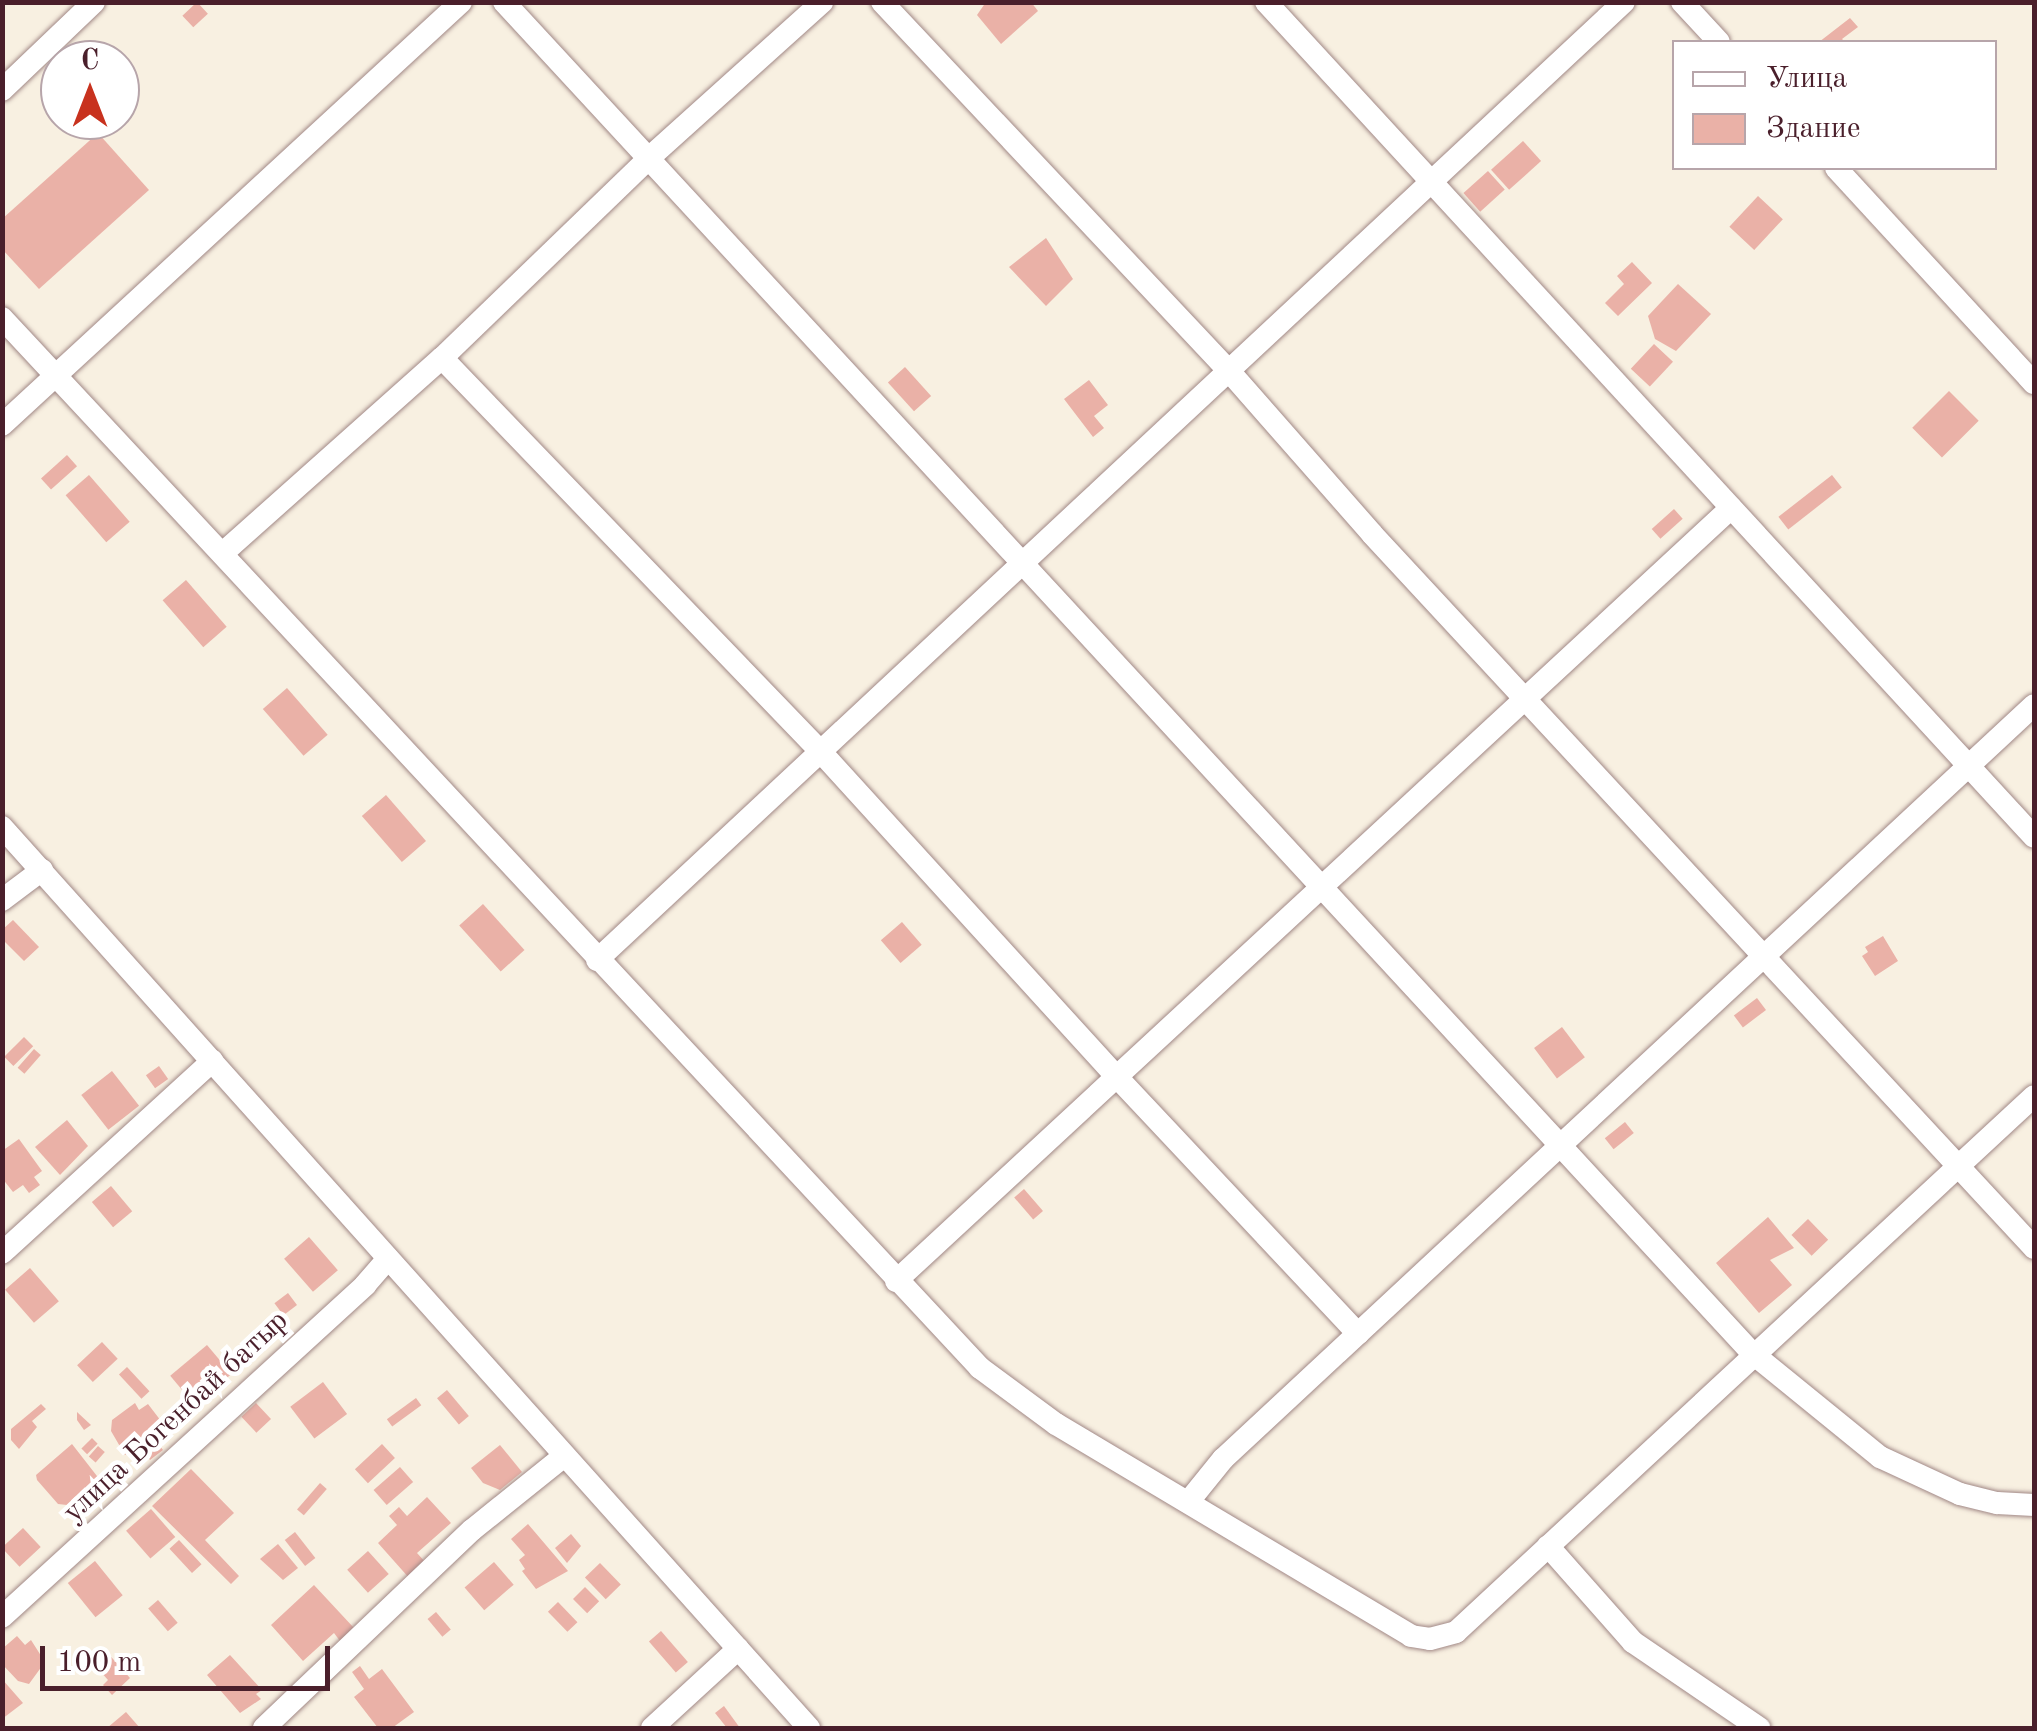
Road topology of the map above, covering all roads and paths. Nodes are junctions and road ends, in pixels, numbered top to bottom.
1 (94, 2) edge
2 (461, 2) edge
3 (504, 2) edge
4 (822, 2) edge
5 (882, 2) edge
6 (1266, 2) edge
7 (1624, 2) edge
8 (1682, 2) edge
9 (1717, 40) edge
10 (2, 90) edge
11 (649, 158) junction
12 (1838, 170) edge
13 (1430, 184) junction
14 (2, 318) edge
15 (442, 358) junction
16 (1229, 371) junction
17 (56, 375) junction
18 (2034, 383) edge
19 (2, 425) edge
20 (1731, 508) junction
21 (224, 552) junction
22 (1022, 563) junction
23 (1523, 698) junction
24 (2034, 704) edge
25 (821, 752) junction
26 (1968, 766) junction
27 (2, 827) edge
28 (2034, 837) edge
29 (42, 870) junction
30 (1323, 886) junction
31 (2, 900) edge
32 (1766, 956) junction
33 (597, 960) junction
34 (212, 1061) junction
35 (1115, 1076) junction
36 (2034, 1096) edge
37 (1563, 1145) junction
38 (1958, 1166) junction
39 (2034, 1248) edge
40 (2, 1252) edge
41 (388, 1259) junction
42 (896, 1281) junction
43 (1358, 1334) junction
44 (1752, 1354) junction
45 (564, 1456) junction
46 (1189, 1501) junction
47 (2034, 1505) edge
48 (1548, 1546) junction
49 (2, 1617) edge
50 (738, 1649) junction
51 (264, 1728) edge
52 (652, 1728) edge
53 (809, 1728) edge
54 (1759, 1728) edge

1 - 10 street
2 - 17 street
3 - 11 street
4 - 11 street
5 - 16 street
6 - 13 street
7 - 13 street
8 - 9 street
11 - 15 street
11 - 22 street
12 - 18 street
13 - 16 street
13 - 20 street
14 - 17 street
15 - 21 street
15 - 25 street
16 - 22 street
16 - 23 street
17 - 19 street
17 - 21 street
20 - 23 street
20 - 26 street
21 - 33 street
22 - 25 street
22 - 30 street
23 - 30 street
23 - 32 street
24 - 26 street
25 - 33 street
25 - 35 street
26 - 28 street
26 - 32 street
27 - 29 street
29 - 31 street
29 - 34 street
30 - 35 street
30 - 37 street
32 - 37 street
32 - 38 street
33 - 42 street
34 - 40 street
34 - 41 street
35 - 42 street
35 - 43 street
36 - 38 street
37 - 43 street
37 - 44 street
38 - 39 street
38 - 44 street
41 - 45 street
41 - 49 street, улица Богенбай батыр
42 - 46 street
43 - 46 street
44 - 47 street
44 - 48 street
45 - 50 street
45 - 51 street
46 - 48 street
48 - 54 street
50 - 52 street
50 - 53 street

